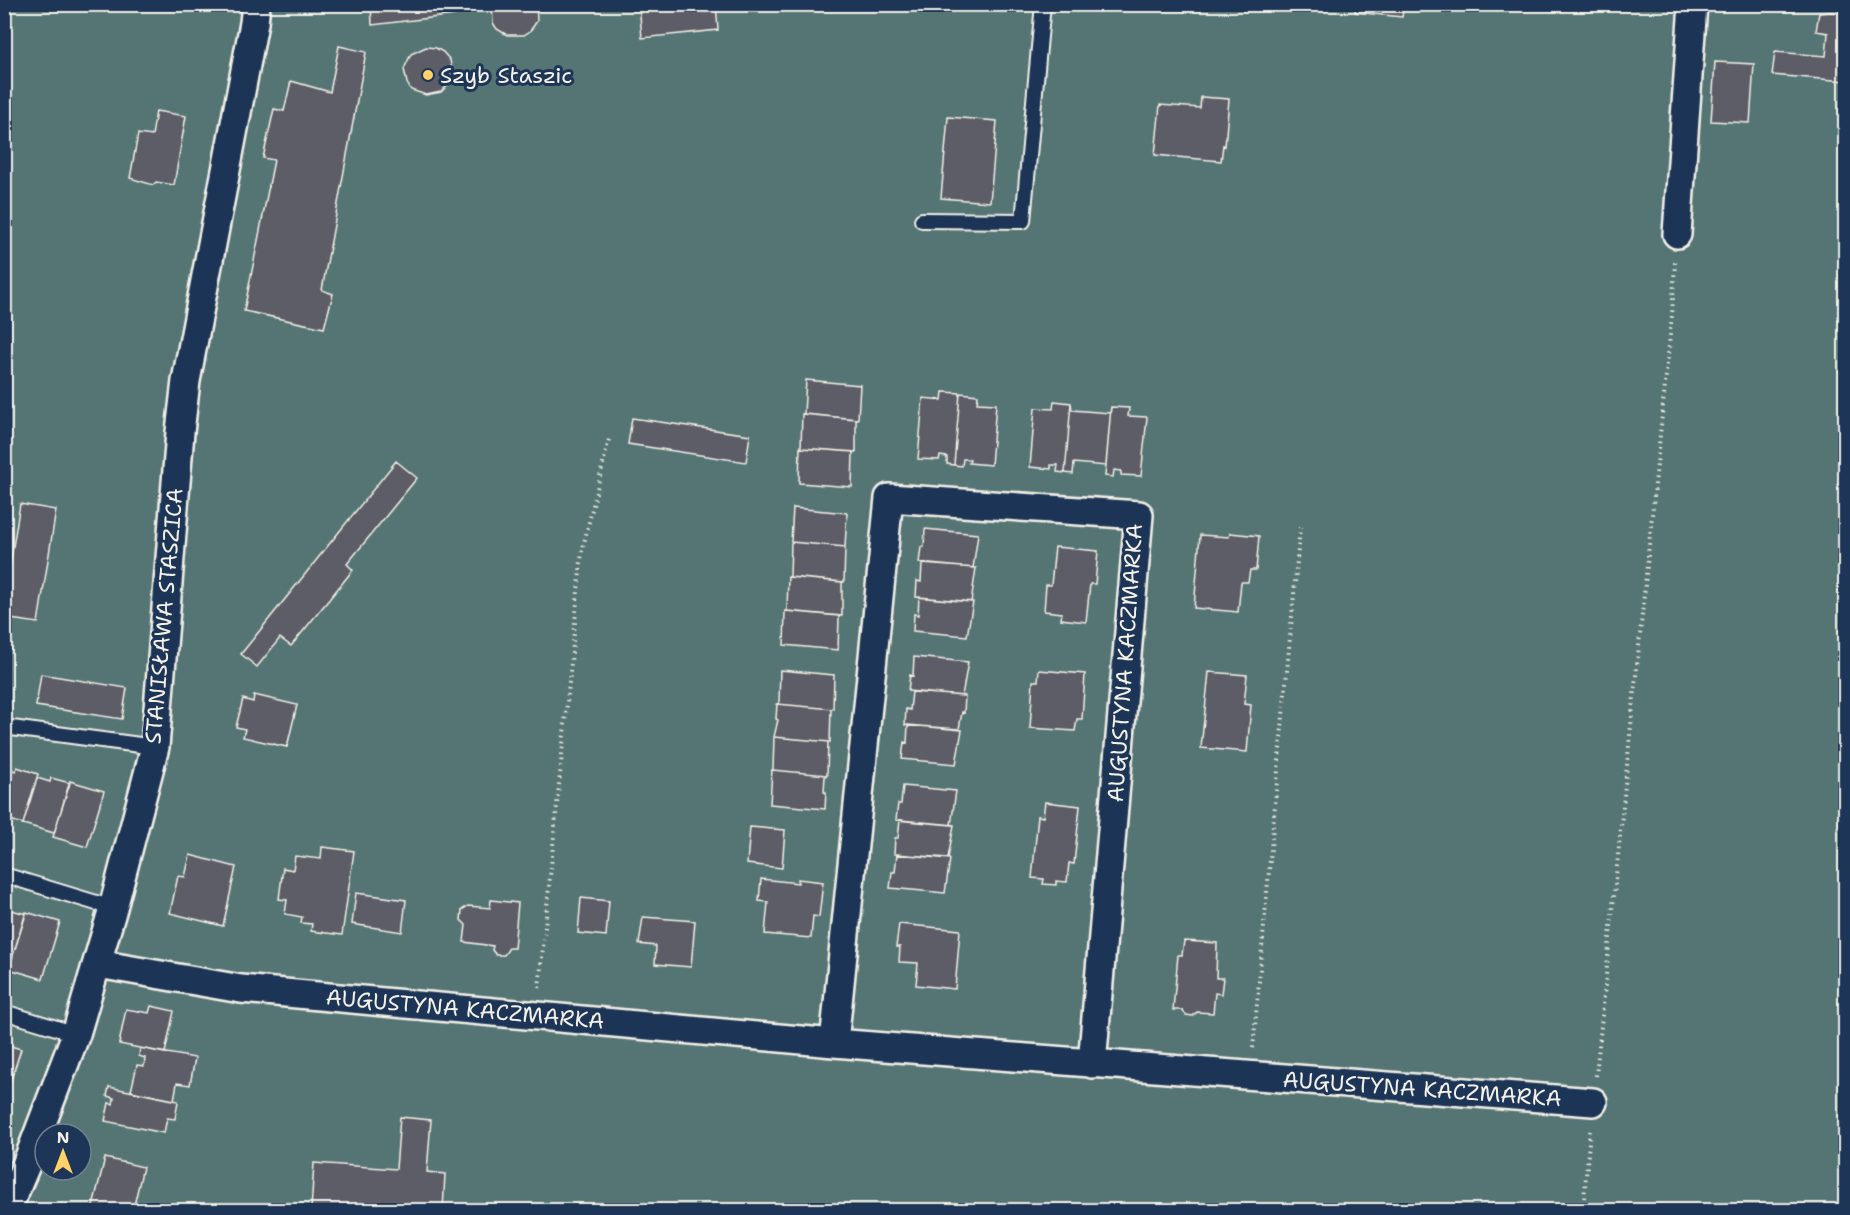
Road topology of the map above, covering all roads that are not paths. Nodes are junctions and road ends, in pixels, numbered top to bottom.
1 (255, 4) edge
2 (1043, 4) edge
3 (1693, 4) edge
4 (922, 220) dead end
5 (1677, 234) road end
6 (4, 727) edge
7 (154, 747) junction
8 (4, 875) edge
9 (114, 908) junction
10 (98, 964) junction
11 (4, 1012) edge
12 (76, 1034) junction
13 (834, 1043) junction
14 (1092, 1064) junction
15 (1593, 1102) road end
16 (7, 1210) edge

1 - 7 street, STANISŁAWA STASZICA
2 - 4 lane
3 - 5 street
6 - 7 lane
7 - 9 street, STANISŁAWA STASZICA
8 - 9 lane
9 - 10 street, STANISŁAWA STASZICA
10 - 12 street, STANISŁAWA STASZICA
10 - 13 street, AUGUSTYNA KACZMARKA
11 - 12 lane
12 - 16 street, STANISŁAWA STASZICA
13 - 14 street, AUGUSTYNA KACZMARKA
13 - 14 street, AUGUSTYNA KACZMARKA
14 - 15 street, AUGUSTYNA KACZMARKA

